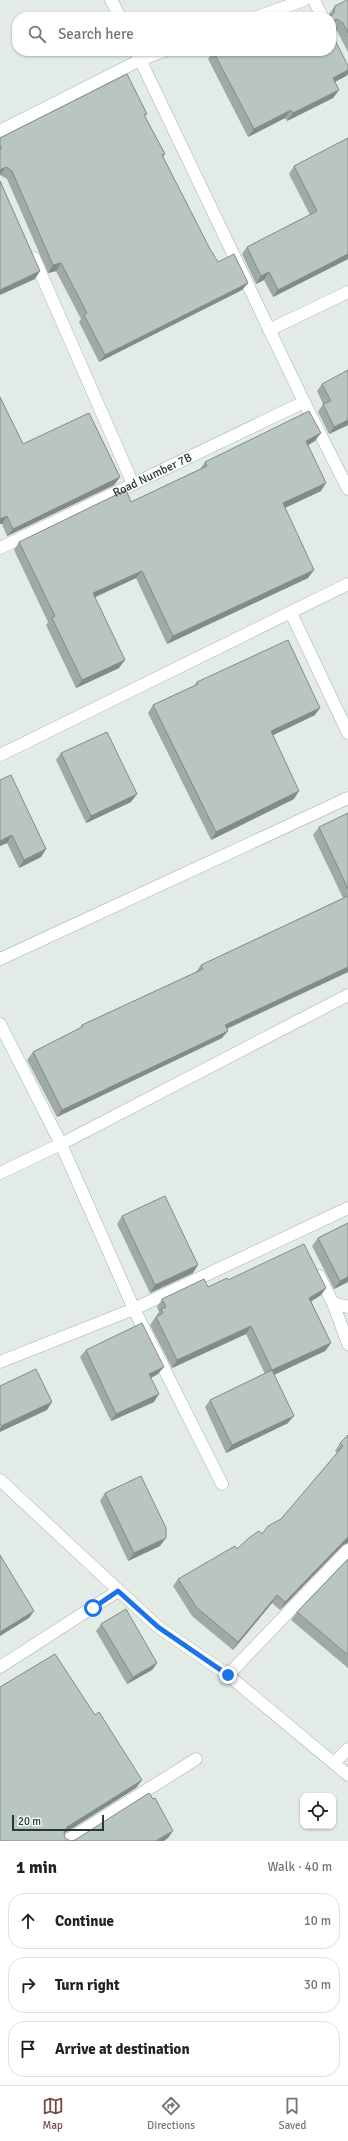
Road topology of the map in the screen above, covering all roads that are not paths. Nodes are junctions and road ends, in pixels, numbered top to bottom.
1 (112, 0) edge
2 (304, 0) edge
3 (314, 0) edge
4 (118, 12) edge
5 (271, 12) edge
6 (320, 12) edge
7 (136, 56) edge
8 (138, 56) edge
9 (0, 131) edge
10 (29, 246) edge
11 (348, 292) edge
12 (269, 330) junction
13 (304, 402) junction
14 (133, 484) junction
15 (348, 488) edge
16 (0, 548) edge
17 (348, 584) edge
18 (291, 613) junction
19 (348, 733) edge
20 (0, 755) edge
21 (348, 798) edge
22 (0, 959) edge
23 (348, 995) edge
24 (0, 1024) edge
25 (61, 1144) junction
26 (0, 1172) edge
27 (348, 1208) edge
28 (315, 1269) edge
29 (333, 1304) junction
30 (348, 1307) edge
31 (134, 1309) junction
32 (348, 1344) edge
33 (0, 1362) edge
34 (0, 1480) edge
35 (222, 1484) dead end
36 (348, 1550) edge
37 (118, 1591) junction
38 (0, 1667) edge
39 (228, 1675) junction
40 (348, 1749) edge
41 (196, 1759) dead end
42 (335, 1762) junction
43 (348, 1775) edge
44 (66, 1841) edge

1 - 4 street
2 - 5 street
3 - 6 street
7 - 9 street
8 - 12 street
10 - 14 street
11 - 12 street
12 - 13 street
13 - 14 street, Road Number 7B
13 - 15 street
14 - 16 street, Road Number 7B
17 - 18 street
18 - 19 street
18 - 20 street
21 - 22 street
23 - 25 street
24 - 25 street
25 - 26 street
25 - 31 street
27 - 31 street
28 - 29 street
29 - 30 street
29 - 32 street
31 - 33 street
31 - 35 street
34 - 37 street
36 - 39 street
37 - 38 street
37 - 39 street
39 - 42 street
40 - 42 street
41 - 44 street
42 - 43 street

